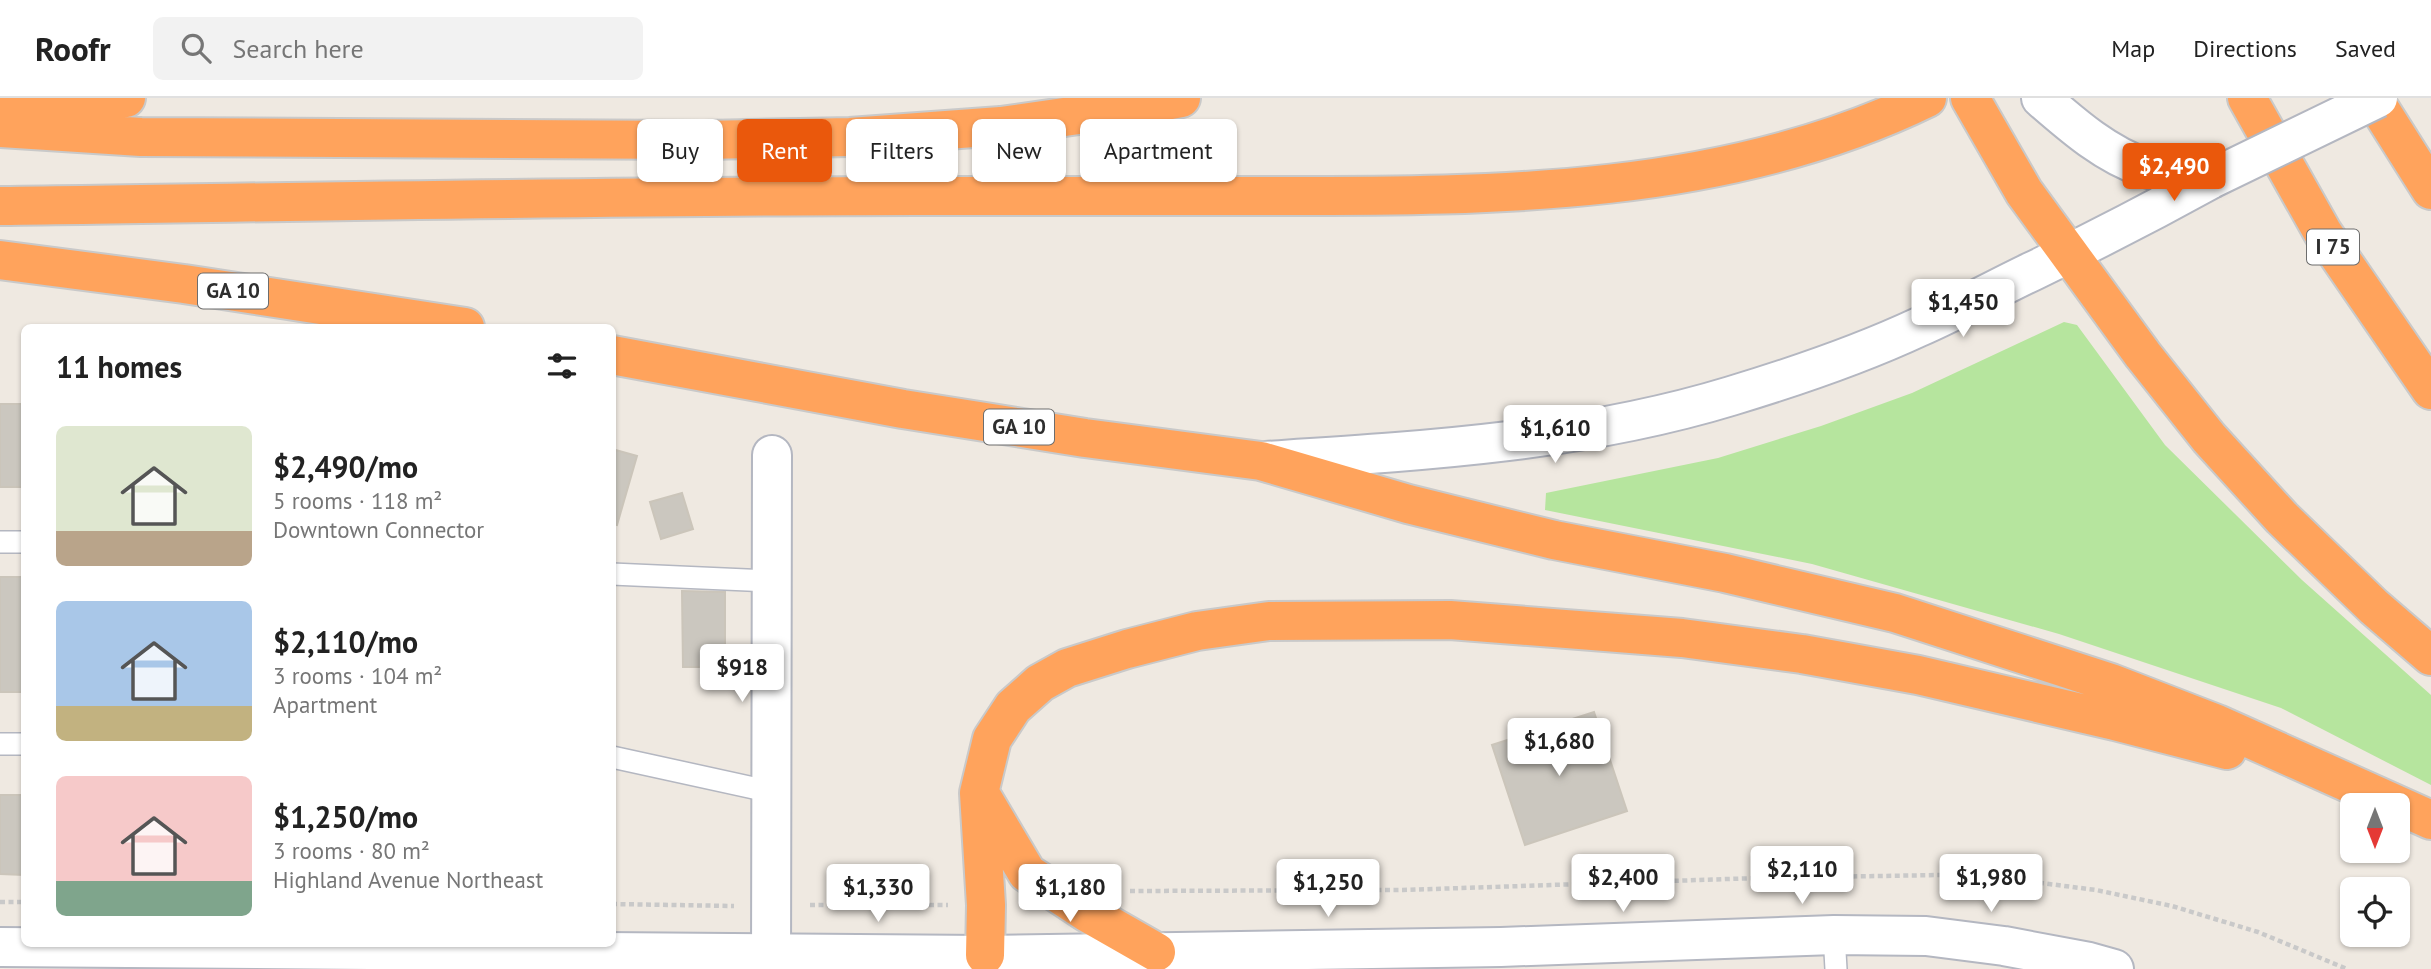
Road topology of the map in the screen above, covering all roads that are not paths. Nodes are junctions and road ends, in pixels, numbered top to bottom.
1 (126, 98) edge
2 (1181, 98) edge
3 (1927, 98) edge
4 (1970, 98) edge
5 (2041, 98) edge
6 (2247, 98) edge
7 (2376, 98) edge
8 (0, 108) edge
9 (0, 128) edge
10 (2211, 179) junction
11 (2431, 191) edge
12 (0, 206) edge
13 (2071, 253) junction
14 (0, 260) edge
15 (445, 324) edge
16 (616, 356) edge
17 (2431, 390) edge
18 (772, 455) dead end
19 (1261, 461) junction
20 (0, 542) edge
21 (21, 542) edge
22 (616, 574) edge
23 (772, 581) junction
24 (2431, 656) edge
25 (0, 744) edge
26 (21, 744) edge
27 (616, 758) edge
28 (2314, 769) junction
29 (772, 792) junction
30 (979, 793) junction
31 (2431, 820) edge
32 (1748, 938) junction
33 (0, 947) edge
34 (1167, 952) junction
35 (1835, 952) edge
36 (985, 955) junction
37 (1501, 958) edge
38 (1556, 958) edge
39 (771, 961) edge
40 (1268, 969) edge
41 (1721, 969) edge
42 (2114, 969) edge

1 - 8 highway
2 - 9 highway
3 - 12 highway
4 - 13 highway
5 - 10 main road
6 - 17 highway, I 75
7 - 10 main road, bridge
7 - 11 highway
10 - 13 main road
13 - 19 main road
13 - 24 highway
14 - 15 highway, GA 10
16 - 19 highway, GA 10
18 - 23 main road
19 - 28 highway
20 - 21 lane
22 - 23 lane
23 - 29 main road
25 - 26 lane
27 - 29 lane
28 - 30 highway
28 - 31 highway
29 - 39 main road
30 - 34 highway
30 - 36 highway
32 - 35 main road
32 - 38 main road
32 - 41 main road
33 - 39 main road
34 - 36 main road
34 - 37 main road
34 - 40 main road
35 - 42 main road
36 - 39 main road
37 - 38 main road

